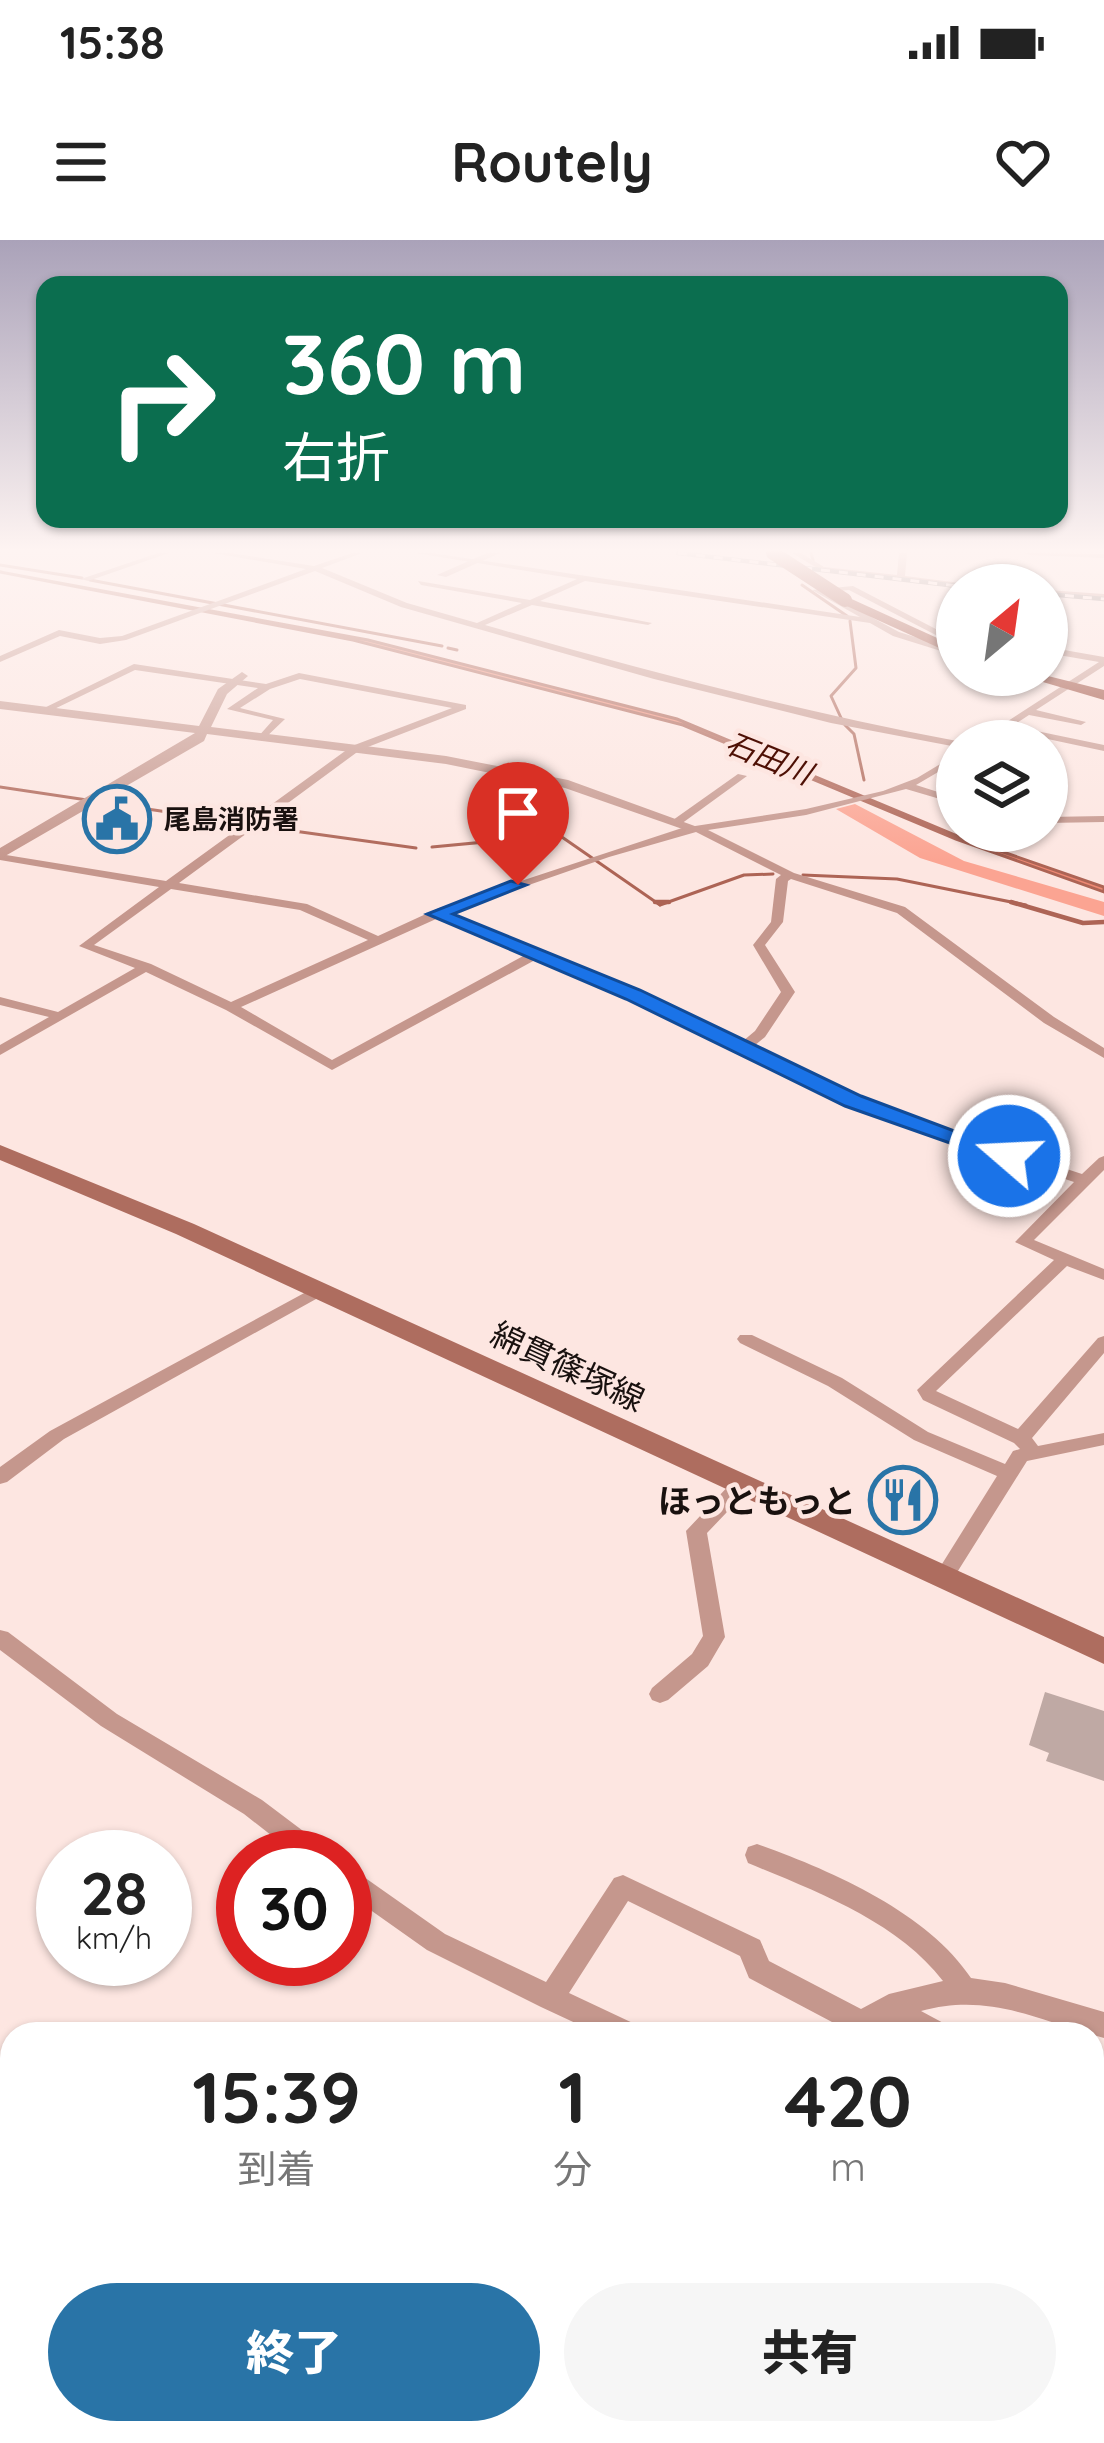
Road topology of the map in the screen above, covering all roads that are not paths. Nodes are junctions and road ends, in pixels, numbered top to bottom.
1 (587, 656) edge
2 (1104, 661) edge
3 (1104, 676) edge
4 (238, 679) junction
5 (1068, 681) edge
6 (1068, 681) edge
7 (1072, 682) junction
8 (267, 687) junction
9 (1104, 693) edge
10 (0, 705) edge
11 (43, 711) junction
12 (1026, 711) junction
13 (1013, 720) edge
14 (1081, 722) dead end
15 (205, 732) junction
16 (262, 739) junction
17 (936, 739) edge
18 (1068, 741) edge
19 (356, 748) junction
20 (1104, 748) edge
21 (936, 770) edge
22 (742, 776) dead end
23 (907, 786) junction
24 (936, 795) edge
25 (1104, 819) edge
26 (1068, 820) edge
27 (677, 822) junction
28 (696, 829) junction
29 (0, 856) edge
30 (790, 875) junction
31 (167, 884) junction
32 (436, 914) junction
33 (379, 940) junction
34 (538, 953) junction
35 (146, 967) junction
36 (0, 1001) edge
37 (231, 1007) junction
38 (59, 1016) junction
39 (745, 1046) junction
40 (0, 1051) edge
41 (1104, 1054) edge
42 (0, 1152) edge
43 (1104, 1161) edge
44 (1085, 1180) junction
45 (1064, 1260) junction
46 (1104, 1275) edge
47 (319, 1290) junction
48 (746, 1339) dead end
49 (1104, 1342) edge
50 (1104, 1439) edge
51 (1027, 1445) junction
52 (1007, 1473) junction
53 (0, 1478) edge
54 (741, 1485) junction
55 (944, 1577) junction
56 (0, 1638) edge
57 (1104, 1651) edge
58 (660, 1694) dead end
59 (283, 1830) edge
60 (757, 1855) dead end
61 (372, 1900) edge
62 (963, 1989) junction
63 (551, 1998) junction
64 (889, 2007) junction
65 (600, 2022) edge
66 (839, 2022) edge
67 (860, 2022) edge
68 (909, 2022) edge
69 (1094, 2022) edge

1 - 17 street
2 - 7 street
3 - 7 street
4 - 8 street
4 - 11 street
4 - 15 street
5 - 7 highway
6 - 7 highway
7 - 9 highway
7 - 12 street
8 - 16 street
8 - 19 street
10 - 11 street
11 - 15 street
12 - 13 street
12 - 14 street
15 - 16 street
15 - 29 street
16 - 19 street
18 - 20 street
19 - 27 street
19 - 31 street
21 - 23 street
22 - 27 street
23 - 24 street
23 - 28 street
25 - 26 street
27 - 28 street
28 - 30 street
28 - 32 street
29 - 31 street
30 - 39 street
30 - 41 street
31 - 33 street
31 - 35 street
32 - 33 street
32 - 34 street
33 - 37 street
34 - 37 street
34 - 39 street
35 - 37 street
35 - 38 street
36 - 38 street
38 - 40 street
39 - 44 street
42 - 47 main road, 綿貫篠塚線
43 - 44 street
44 - 45 street
45 - 46 street
45 - 51 street
47 - 53 street
47 - 54 main road, 綿貫篠塚線
48 - 52 street
49 - 51 street
50 - 51 street
51 - 52 street
52 - 55 street
54 - 55 main road, 綿貫篠塚線
54 - 58 street
55 - 57 main road, 綿貫篠塚線
56 - 59 street
60 - 62 street
61 - 63 street
62 - 64 street
62 - 69 street
63 - 65 street
63 - 66 street
64 - 67 street
64 - 68 street

